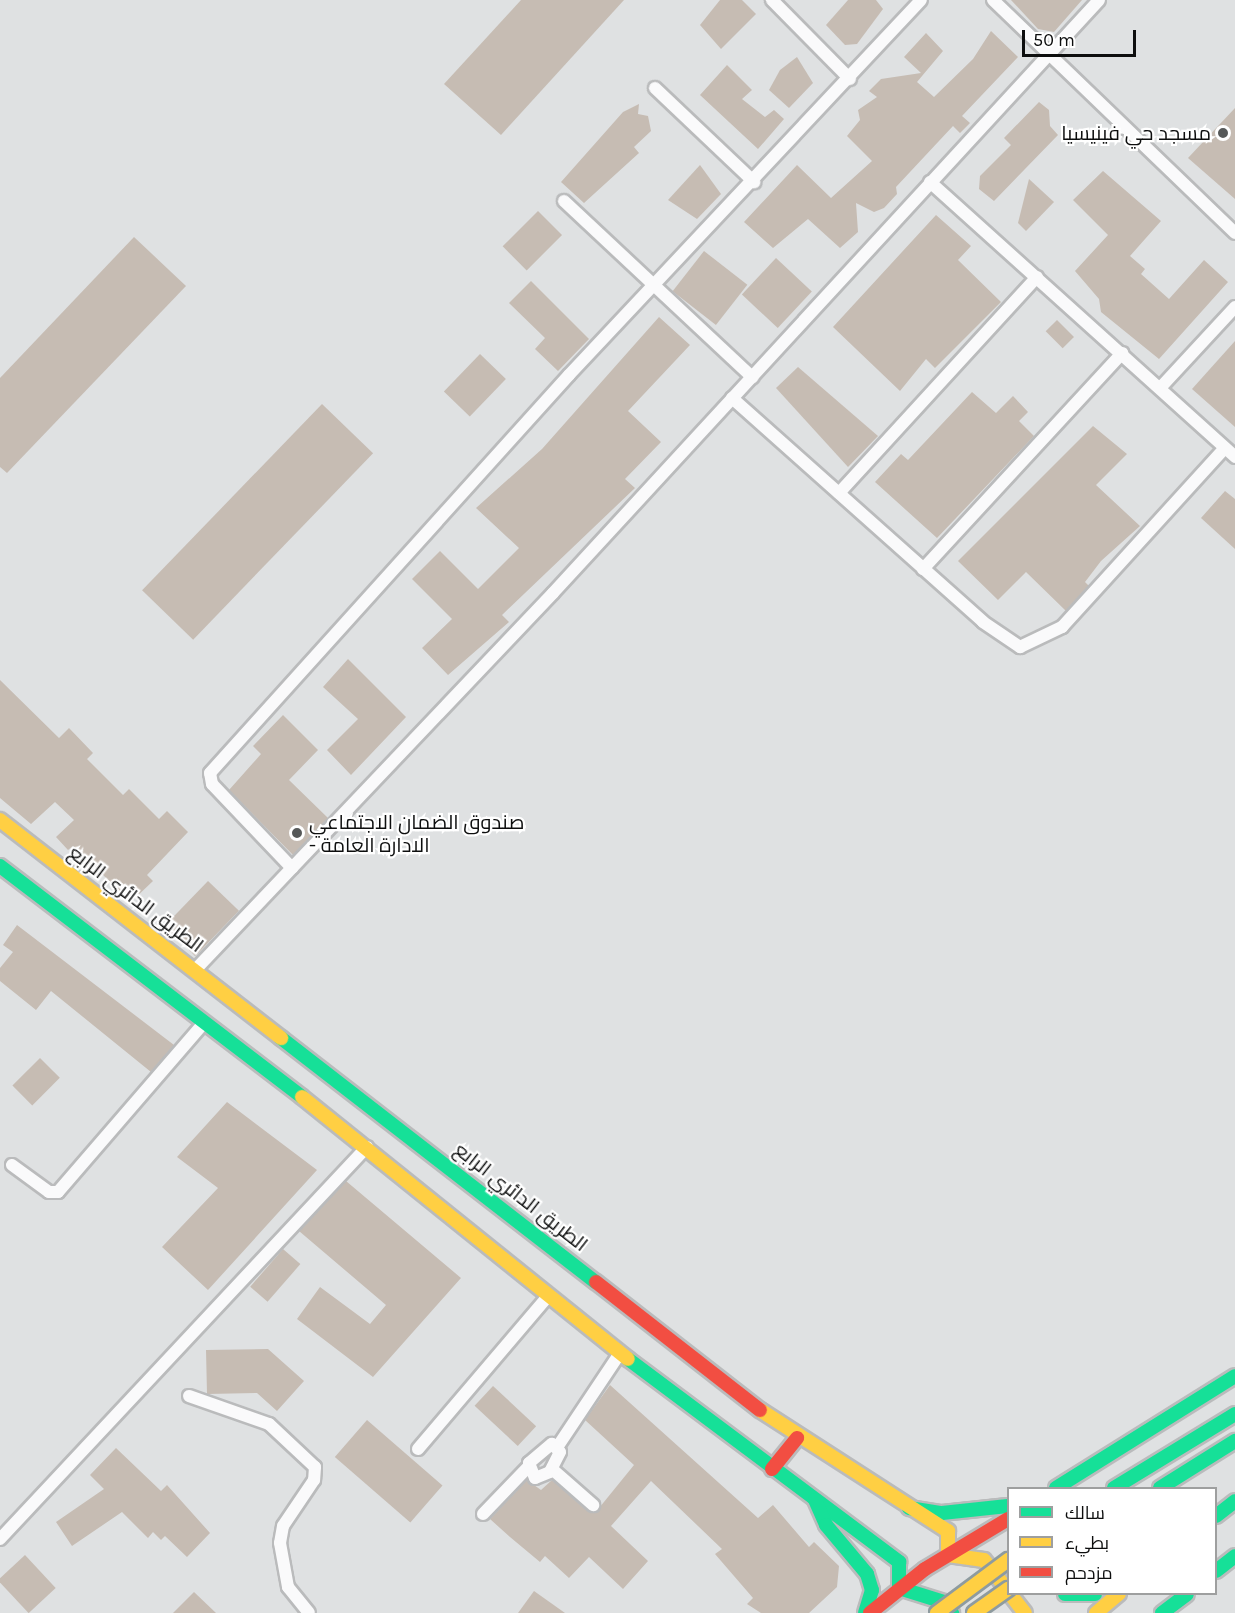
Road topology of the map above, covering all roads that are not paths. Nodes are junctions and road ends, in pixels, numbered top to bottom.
1 (772, 0) edge
2 (921, 0) edge
3 (993, 0) edge
4 (1099, 0) edge
5 (1049, 56) junction
6 (850, 79) junction
7 (655, 88) dead end
8 (754, 182) junction
9 (930, 182) junction
10 (564, 201) dead end
11 (1235, 233) edge
12 (1037, 277) junction
13 (653, 286) junction
14 (1235, 308) edge
15 (1122, 353) junction
16 (752, 377) junction
17 (1161, 387) junction
18 (732, 398) junction
19 (1225, 448) junction
20 (1235, 457) edge
21 (839, 493) junction
22 (923, 569) junction
23 (0, 820) edge
24 (0, 866) edge
25 (292, 868) junction
26 (196, 969) junction
27 (203, 1024) junction
28 (367, 1147) junction
29 (12, 1165) dead end
30 (549, 1295) junction
31 (620, 1353) junction
32 (1235, 1376) edge
33 (189, 1396) dead end
34 (1235, 1413) edge
35 (797, 1438) junction
36 (1235, 1442) edge
37 (558, 1446) junction
38 (418, 1449) dead end
39 (528, 1467) junction
40 (552, 1469) junction
41 (772, 1469) junction
42 (1058, 1487) edge
43 (1116, 1487) edge
44 (1162, 1487) edge
45 (814, 1500) junction
46 (1235, 1501) edge
47 (593, 1505) dead end
48 (1007, 1506) edge
49 (909, 1508) junction
50 (483, 1514) dead end
51 (1217, 1514) edge
52 (1007, 1520) edge
53 (0, 1539) edge
54 (948, 1555) junction
55 (1235, 1556) edge
56 (1007, 1561) edge
57 (1217, 1570) edge
58 (899, 1588) junction
59 (1007, 1589) edge
60 (1007, 1592) edge
61 (1012, 1595) edge
62 (1117, 1595) edge
63 (1184, 1595) edge
64 (309, 1613) edge
65 (865, 1613) edge
66 (870, 1613) edge
67 (937, 1613) edge
68 (952, 1613) edge
69 (975, 1613) edge
70 (1025, 1613) edge
71 (1096, 1613) edge
72 (1162, 1613) edge

1 - 6 street
2 - 6 street
3 - 5 street
4 - 5 street
5 - 9 street
5 - 11 street
6 - 8 street
7 - 8 street
8 - 13 street
9 - 12 street
9 - 16 street
10 - 13 street
12 - 15 street
12 - 21 street
13 - 16 street
13 - 25 street
14 - 17 street
15 - 17 street
15 - 22 street
16 - 18 street
17 - 19 street
18 - 21 street
18 - 25 street
19 - 20 street
19 - 22 street
21 - 22 street
23 - 26 main road, الطريق الدائري الرابع
24 - 27 main road
25 - 26 street
26 - 35 main road, الطريق الدائري الرابع
27 - 28 main road
27 - 29 street
28 - 30 main road
28 - 53 street
30 - 31 main road
30 - 38 street
31 - 37 street
31 - 41 main road
32 - 42 main road
33 - 64 street
34 - 43 main road
35 - 41 main road
35 - 49 main road, الطريق الدائري الرابع
36 - 44 main road
37 - 39 street
37 - 40 street
39 - 40 street
39 - 50 street
40 - 47 street
41 - 45 main road
45 - 58 main road
45 - 65 main road
46 - 51 main road
48 - 49 main road
49 - 54 main road, الطريق الدائري الرابع
52 - 54 main road
54 - 58 main road
54 - 59 main road
55 - 57 main road
56 - 67 main road, bridge
58 - 66 main road
58 - 68 main road
60 - 69 main road, bridge
61 - 70 main road
62 - 71 main road
63 - 72 main road

